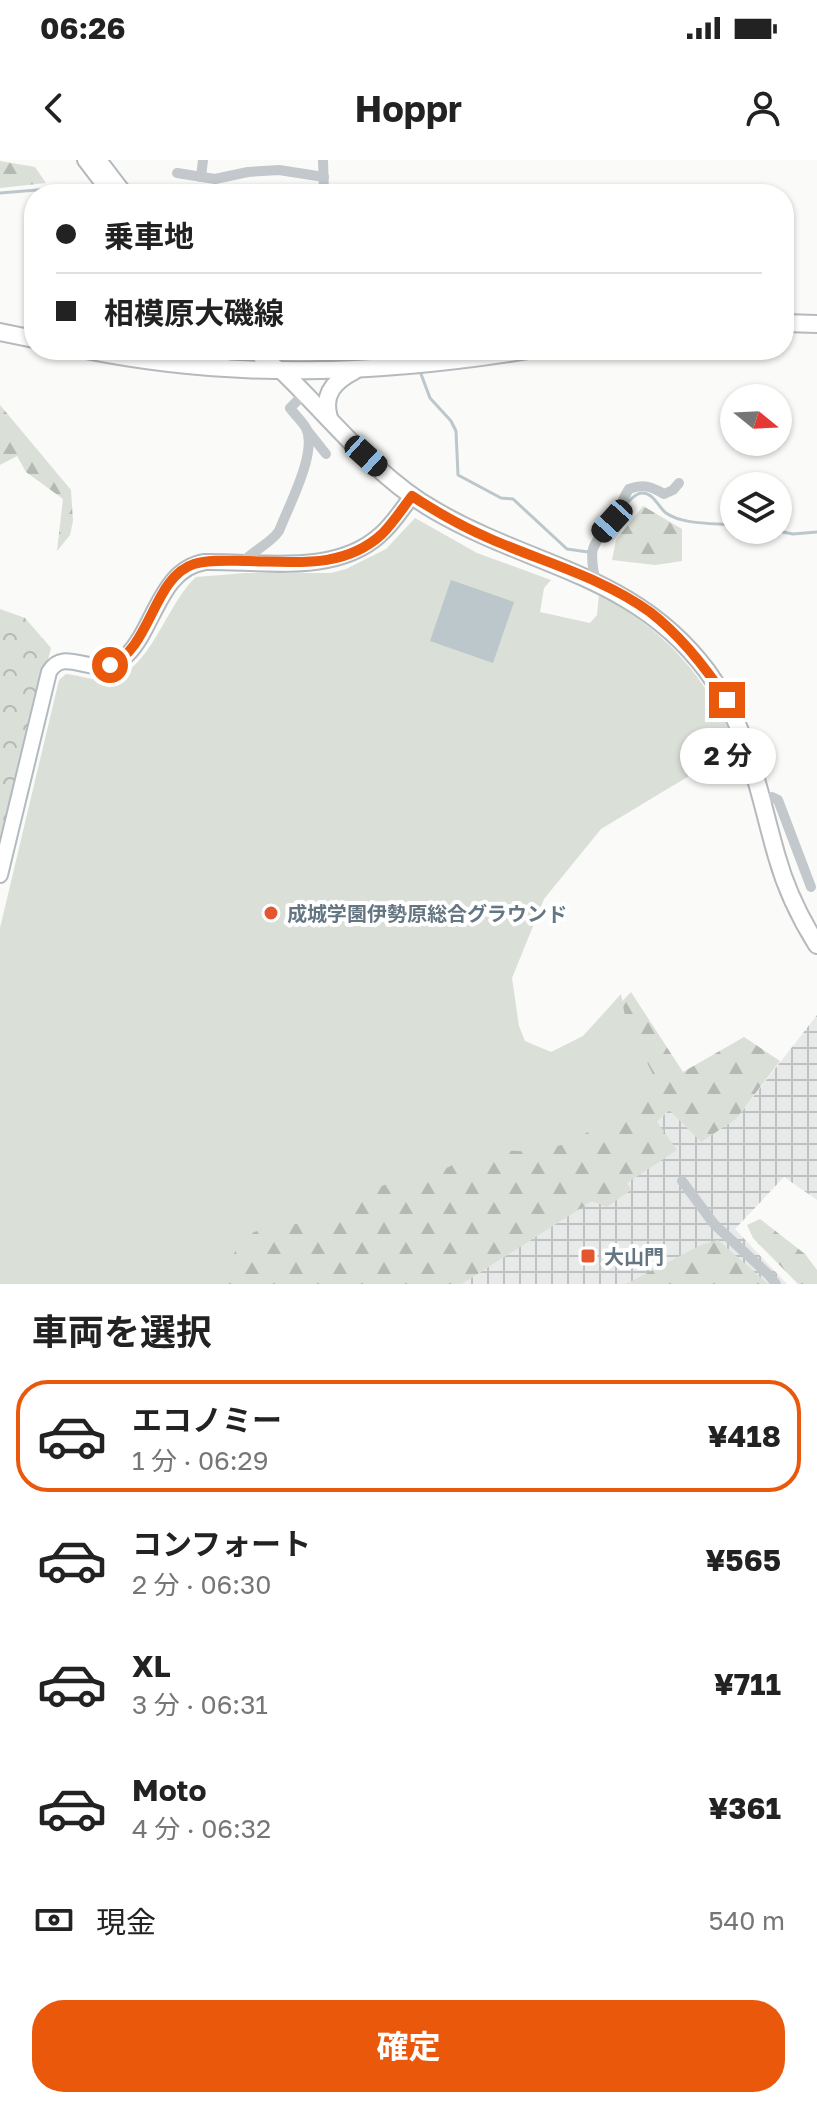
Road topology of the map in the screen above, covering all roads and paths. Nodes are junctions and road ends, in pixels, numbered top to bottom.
1 (85, 160) edge
2 (99, 160) edge
3 (203, 160) edge
4 (323, 160) edge
5 (177, 173) dead end
6 (201, 177) junction
7 (324, 177) junction
8 (103, 184) edge
9 (117, 184) edge
10 (324, 184) edge
11 (794, 323) edge
12 (817, 324) edge
13 (0, 332) edge
14 (24, 337) edge
15 (140, 360) edge
16 (221, 360) edge
17 (266, 360) edge
18 (273, 360) edge
19 (388, 360) edge
20 (195, 367) junction
21 (359, 369) junction
22 (282, 371) junction
23 (305, 393) junction
24 (329, 418) junction
25 (306, 428) junction
26 (326, 454) dead end
27 (679, 483) dead end
28 (412, 496) junction
29 (244, 561) junction
30 (595, 580) junction
31 (763, 800) junction
32 (0, 875) edge
33 (811, 887) dead end
34 (817, 945) edge
35 (682, 1181) dead end
36 (776, 1284) edge

1 - 8 street
2 - 9 street
3 - 6 street
4 - 7 street
5 - 6 street
6 - 7 street
7 - 10 street
11 - 12 main road
13 - 14 main road
15 - 20 main road
16 - 20 street
17 - 22 street
18 - 22 street
19 - 21 main road
20 - 22 main road
21 - 22 main road
21 - 24 main road
22 - 23 main road
23 - 24 main road
23 - 25 street
24 - 28 main road
25 - 26 street
25 - 29 street
27 - 30 street
28 - 29 street
28 - 30 main road
29 - 32 street
30 - 31 main road
31 - 33 street
31 - 34 main road
35 - 36 street

